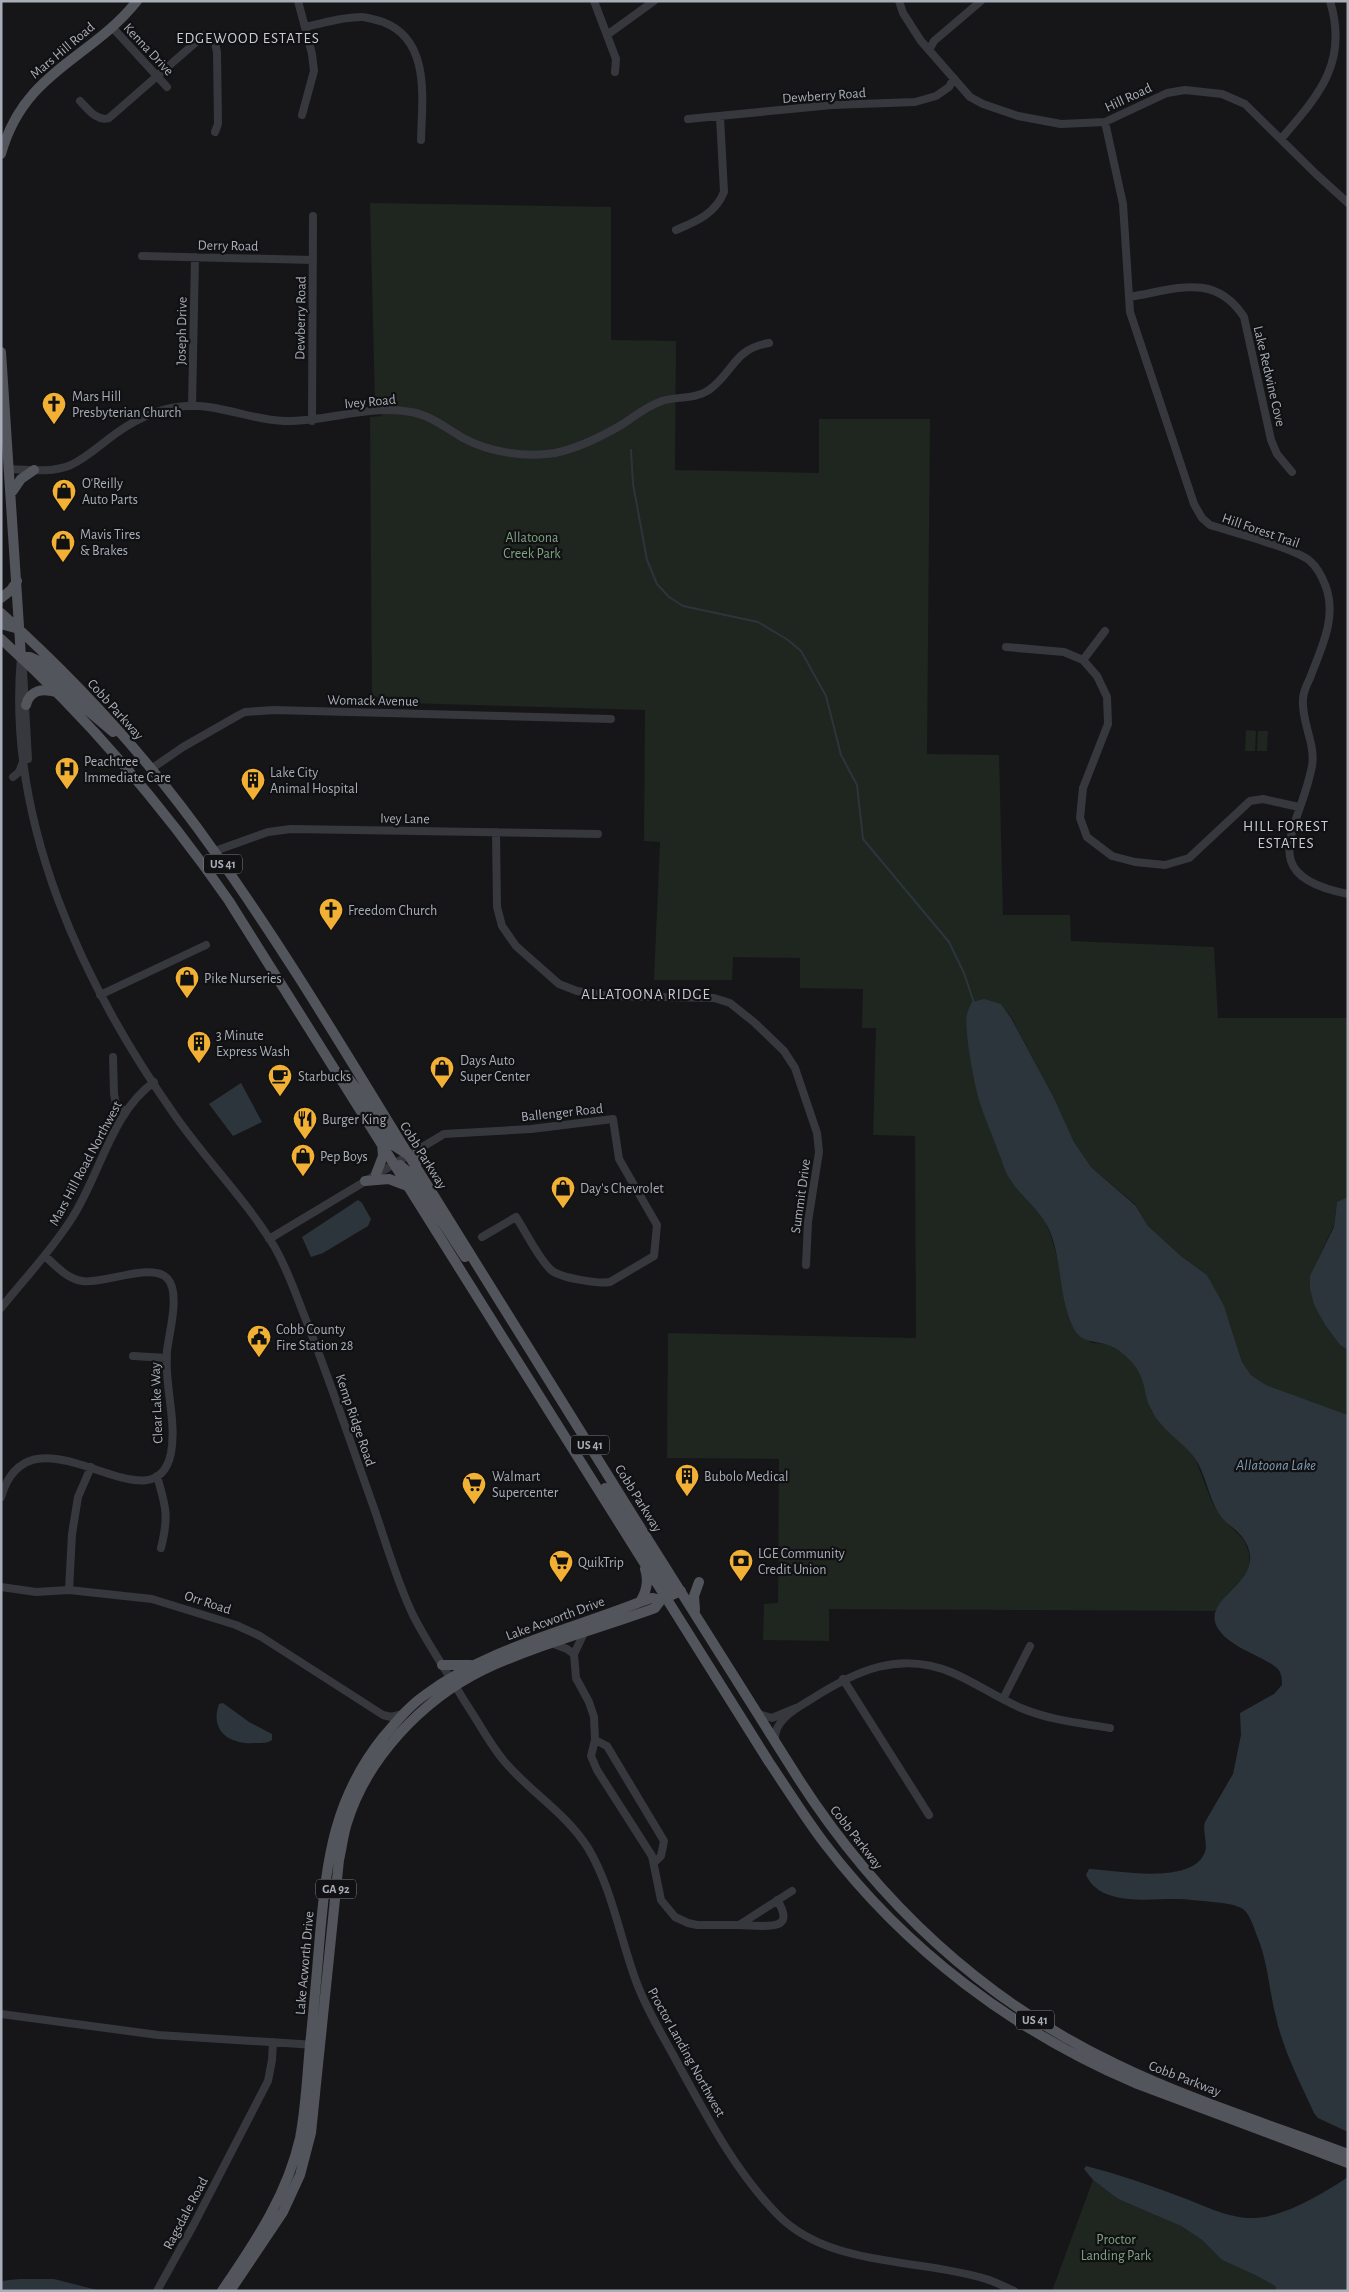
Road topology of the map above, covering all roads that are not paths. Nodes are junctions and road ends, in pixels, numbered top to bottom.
1 (138, 1) edge
2 (298, 1) edge
3 (594, 1) edge
4 (654, 1) edge
5 (899, 1) edge
6 (981, 1) edge
7 (1330, 1) edge
8 (112, 27) junction
9 (305, 27) junction
10 (608, 35) junction
11 (929, 50) junction
12 (615, 72) dead end
13 (157, 77) junction
14 (954, 78) junction
15 (168, 87) dead end
16 (80, 101) dead end
17 (302, 115) dead end
18 (720, 117) junction
19 (688, 119) dead end
20 (1105, 122) junction
21 (216, 132) dead end
22 (1280, 139) junction
23 (421, 140) dead end
24 (2, 151) edge
25 (1348, 203) edge
26 (313, 216) dead end
27 (676, 230) dead end
28 (142, 256) dead end
29 (195, 257) junction
30 (313, 260) junction
31 (1128, 296) junction
32 (768, 343) dead end
33 (1, 352) edge
34 (192, 406) junction
35 (312, 421) junction
36 (9, 469) junction
37 (34, 470) junction
38 (1292, 472) dead end
39 (11, 493) junction
40 (17, 580) junction
41 (1, 598) edge
42 (1, 613) edge
43 (1, 624) edge
44 (20, 629) junction
45 (1105, 632) dead end
46 (1, 639) edge
47 (1006, 647) dead end
48 (21, 657) junction
49 (1083, 660) junction
50 (56, 692) junction
51 (26, 705) junction
52 (611, 718) dead end
53 (127, 742) junction
54 (24, 762) junction
55 (151, 769) junction
56 (27, 776) junction
57 (14, 777) dead end
58 (1299, 807) junction
59 (496, 832) junction
60 (598, 834) dead end
61 (215, 851) junction
62 (1348, 894) edge
63 (206, 945) dead end
64 (100, 995) junction
65 (328, 1057) junction
66 (113, 1058) dead end
67 (154, 1082) junction
68 (125, 1112) junction
69 (382, 1143) junction
70 (418, 1149) junction
71 (408, 1155) junction
72 (395, 1163) junction
73 (416, 1168) junction
74 (376, 1174) junction
75 (365, 1181) junction
76 (411, 1188) junction
77 (482, 1237) dead end
78 (269, 1239) junction
79 (44, 1256) junction
80 (806, 1265) dead end
81 (481, 1271) junction
82 (1, 1308) edge
83 (132, 1356) dead end
84 (167, 1358) junction
85 (91, 1467) junction
86 (157, 1476) junction
87 (590, 1476) junction
88 (1, 1497) edge
89 (161, 1548) dead end
90 (638, 1555) junction
91 (699, 1582) dead end
92 (1, 1587) edge
93 (69, 1590) junction
94 (670, 1596) junction
95 (640, 1602) junction
96 (695, 1614) junction
97 (584, 1633) junction
98 (554, 1644) junction
99 (1030, 1646) dead end
100 (574, 1654) junction
101 (473, 1664) junction
102 (442, 1665) junction
103 (843, 1679) junction
104 (453, 1682) junction
105 (1004, 1699) junction
106 (798, 1707) junction
107 (404, 1713) junction
108 (758, 1714) junction
109 (384, 1715) junction
110 (1110, 1728) dead end
111 (386, 1734) junction
112 (595, 1740) junction
113 (776, 1743) junction
114 (929, 1815) dead end
115 (654, 1863) junction
116 (792, 1891) dead end
117 (777, 1900) junction
118 (739, 1925) junction
119 (968, 1972) junction
120 (960, 1981) junction
121 (1, 2014) edge
122 (273, 2042) junction
123 (310, 2045) junction
124 (321, 2045) junction
125 (1347, 2160) edge
126 (157, 2291) edge
127 (222, 2291) edge
128 (230, 2291) edge
129 (1014, 2291) edge

1 - 8 main road, Mars Hill Road
2 - 9 street
3 - 10 street
4 - 10 street
5 - 11 street, Hill Road
6 - 11 street
7 - 22 street
8 - 13 street, Kenna Drive
8 - 24 main road, Mars Hill Road
9 - 17 street
9 - 23 street
10 - 12 street
11 - 14 street, Hill Road
13 - 15 street, Kenna Drive
13 - 16 street
13 - 21 street
14 - 18 street, Dewberry Road
14 - 20 street, Hill Road
18 - 19 street, Dewberry Road
18 - 27 street
20 - 22 street, Hill Road
20 - 31 street, Hill Forest Trail
22 - 25 street, Hill Road
26 - 30 street, Dewberry Road
28 - 29 street, Derry Road
29 - 30 street, Derry Road
29 - 34 street, Joseph Drive
30 - 35 street, Dewberry Road
31 - 38 street, Lake Redwine Cove
31 - 58 street, Hill Forest Trail
32 - 35 street, Ivey Road
33 - 36 main road
34 - 35 street, Ivey Road
34 - 37 street, Ivey Road
36 - 37 street, Ivey Road
36 - 39 main road
37 - 39 main road
39 - 40 main road
40 - 41 main road
40 - 44 main road
42 - 44 main road, Cobb Parkway / US 41
43 - 44 main road
44 - 48 main road
44 - 53 main road, Cobb Parkway / US 41
45 - 49 street
46 - 48 main road, Cobb Parkway / US 41
47 - 49 street
48 - 50 main road, Cobb Parkway / US 41
48 - 51 street
48 - 53 main road
48 - 54 street
49 - 58 street
50 - 51 main road
50 - 65 main road, Cobb Parkway / US 41
51 - 56 street
52 - 55 street, Womack Avenue
53 - 55 main road, Cobb Parkway / US 41
54 - 56 street
54 - 57 street
55 - 61 main road, Cobb Parkway / US 41
56 - 64 street
58 - 62 street, Hill Forest Trail
59 - 60 street, Ivey Lane
59 - 61 street, Ivey Lane
59 - 80 street, Summit Drive
61 - 71 main road, Cobb Parkway / US 41
63 - 64 street
64 - 67 street
65 - 69 main road, Cobb Parkway / US 41
65 - 71 main road
66 - 68 street
67 - 68 street, Mars Hill Road Northwest
67 - 78 street, Kemp Ridge Road
68 - 79 street, Mars Hill Road Northwest
69 - 72 main road, Cobb Parkway / US 41
69 - 74 main road
70 - 71 street, Ballenger Road
70 - 73 main road
70 - 77 street, Ballenger Road
71 - 72 street, Ballenger Road
71 - 73 main road, Cobb Parkway / US 41
72 - 74 street, Ballenger Road
72 - 76 main road, Cobb Parkway / US 41
72 - 81 main road
73 - 81 main road, Cobb Parkway / US 41
74 - 75 street, Ballenger Road
75 - 76 main road
75 - 78 street, Ballenger Road
76 - 87 main road, Cobb Parkway / US 41
78 - 102 street, Kemp Ridge Road
79 - 82 street, Mars Hill Road Northwest
79 - 84 street, Clear Lake Way
81 - 94 main road, Cobb Parkway / US 41
83 - 84 street
84 - 86 street, Clear Lake Way
85 - 86 street
85 - 88 street
85 - 93 street
86 - 89 street
87 - 90 main road, Cobb Parkway / US 41
87 - 94 main road
90 - 94 main road, Cobb Parkway / US 41
90 - 95 main road
91 - 96 main road
92 - 93 street, Orr Road
93 - 109 street, Orr Road
94 - 95 main road, Lake Acworth Drive / GA 92
94 - 96 main road, Cobb Parkway / US 41
94 - 97 main road, Lake Acworth Drive / GA 92
94 - 120 main road, Cobb Parkway / US 41
95 - 101 main road, Lake Acworth Drive / GA 92
96 - 108 main road, Cobb Parkway / US 41
97 - 98 main road, Lake Acworth Drive / GA 92
97 - 100 street
98 - 100 street
98 - 104 main road, Lake Acworth Drive / GA 92
99 - 105 street
100 - 112 street
101 - 102 main road
101 - 104 main road, Lake Acworth Drive / GA 92
102 - 104 street, Kemp Ridge Road
103 - 105 street
103 - 106 street
103 - 114 street
104 - 107 main road, Lake Acworth Drive / GA 92
104 - 124 main road, Lake Acworth Drive / GA 92
104 - 129 street, Proctor Landing Northwest
105 - 110 street
106 - 108 street
106 - 113 street
107 - 109 street
107 - 111 main road, Lake Acworth Drive / GA 92
108 - 113 main road, Cobb Parkway / US 41
109 - 111 street
111 - 123 main road, Lake Acworth Drive / GA 92
112 - 115 street
112 - 115 street
113 - 119 main road, Cobb Parkway / US 41
115 - 118 street
116 - 117 street
117 - 118 street
117 - 118 street
119 - 120 main road
119 - 125 main road, Cobb Parkway / US 41
120 - 125 main road, Cobb Parkway / US 41
121 - 122 street
122 - 123 street
122 - 126 street, Ragsdale Road
123 - 124 street
123 - 127 main road, Lake Acworth Drive / GA 92
124 - 128 main road, Lake Acworth Drive / GA 92

